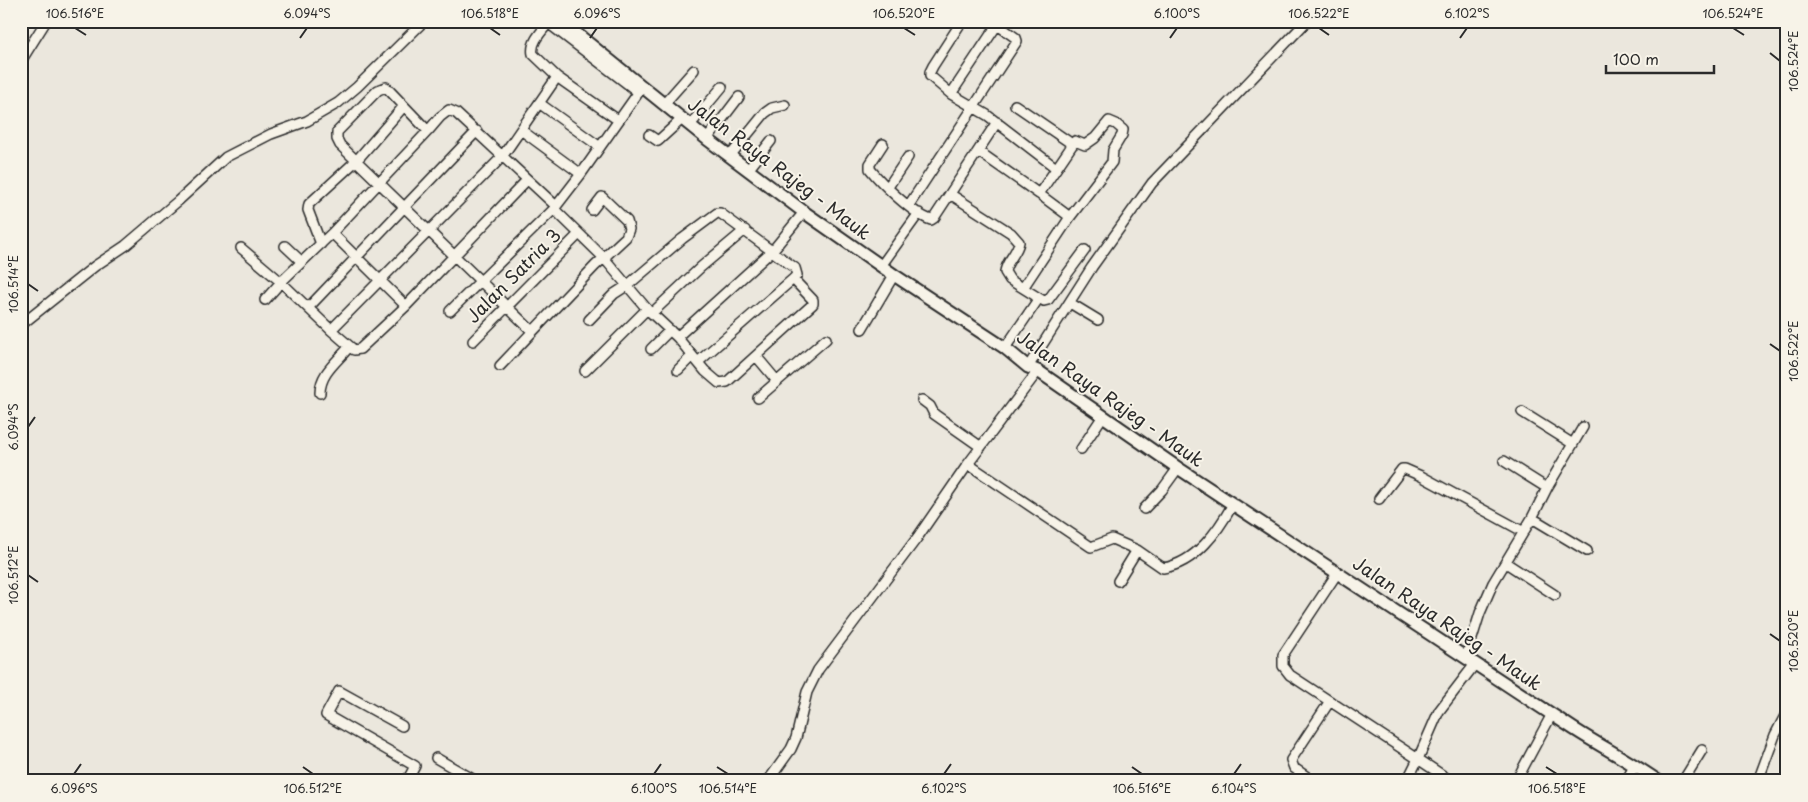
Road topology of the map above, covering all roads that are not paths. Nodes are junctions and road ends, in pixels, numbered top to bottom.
1 (46, 21) edge
2 (424, 21) edge
3 (561, 21) edge
4 (962, 21) edge
5 (1307, 21) edge
6 (549, 22) edge
7 (995, 23) edge
8 (21, 61) edge
9 (694, 70) dead end
10 (557, 78) junction
11 (722, 87) dead end
12 (640, 89) junction
13 (951, 94) junction
14 (739, 96) dead end
15 (539, 103) junction
16 (664, 104) junction
17 (785, 105) dead end
18 (1015, 105) dead end
19 (404, 106) junction
20 (973, 107) junction
21 (618, 120) junction
22 (686, 122) junction
23 (997, 122) junction
24 (521, 130) junction
25 (428, 131) junction
26 (477, 131) junction
27 (649, 135) dead end
28 (707, 139) junction
29 (771, 141) dead end
30 (883, 144) dead end
31 (1072, 144) junction
32 (600, 147) junction
33 (978, 151) junction
34 (730, 156) junction
35 (502, 157) junction
36 (908, 157) dead end
37 (357, 160) junction
38 (1056, 168) junction
39 (748, 170) junction
40 (581, 174) junction
41 (527, 180) junction
42 (380, 183) junction
43 (888, 188) junction
44 (950, 194) junction
45 (1039, 194) junction
46 (404, 206) junction
47 (909, 206) junction
48 (555, 208) junction
49 (592, 210) dead end
50 (804, 212) junction
51 (919, 213) junction
52 (1070, 217) junction
53 (745, 230) junction
54 (429, 231) junction
55 (332, 233) junction
56 (579, 234) junction
57 (320, 244) junction
58 (284, 246) dead end
59 (241, 248) dead end
60 (773, 250) junction
61 (1085, 250) dead end
62 (453, 256) junction
63 (356, 257) junction
64 (604, 258) junction
65 (302, 262) junction
66 (881, 266) junction
67 (795, 275) junction
68 (894, 275) junction
69 (380, 281) junction
70 (481, 281) junction
71 (281, 282) junction
72 (628, 285) junction
73 (1023, 288) junction
74 (1038, 298) junction
75 (265, 300) dead end
76 (1070, 303) junction
77 (406, 306) junction
78 (506, 306) junction
79 (308, 308) junction
80 (450, 311) dead end
81 (650, 311) junction
82 (589, 320) dead end
83 (1098, 320) dead end
84 (21, 325) edge
85 (862, 329) dead end
86 (331, 330) junction
87 (532, 331) junction
88 (674, 334) junction
89 (826, 339) dead end
90 (473, 341) dead end
91 (349, 347) junction
92 (1005, 348) junction
93 (651, 349) dead end
94 (756, 356) junction
95 (695, 359) junction
96 (500, 366) dead end
97 (1033, 369) junction
98 (678, 370) dead end
99 (585, 371) dead end
100 (777, 381) junction
101 (320, 393) dead end
102 (758, 398) dead end
103 (922, 400) dead end
104 (1522, 412) dead end
105 (1103, 416) junction
106 (1583, 427) dead end
107 (1574, 444) junction
108 (981, 447) junction
109 (1081, 449) dead end
110 (1504, 461) dead end
111 (968, 464) junction
112 (1178, 468) junction
113 (1547, 488) junction
114 (1379, 499) dead end
115 (1233, 504) junction
116 (1144, 509) dead end
117 (1532, 518) junction
118 (1524, 532) junction
119 (1137, 550) junction
120 (1587, 551) dead end
121 (1506, 563) junction
122 (1338, 572) junction
123 (1118, 581) dead end
124 (1555, 595) dead end
125 (1470, 661) junction
126 (1330, 701) junction
127 (1787, 712) edge
128 (1552, 714) junction
129 (402, 726) dead end
130 (1702, 750) dead end
131 (436, 758) dead end
132 (1418, 759) junction
133 (1635, 765) junction
134 (411, 779) edge
135 (476, 781) edge
136 (768, 781) edge
137 (1313, 781) edge
138 (1407, 781) edge
139 (1451, 781) edge
140 (1516, 781) edge
141 (1626, 781) edge
142 (1658, 781) edge
143 (1683, 781) edge
144 (1758, 781) edge

1 - 8 street
2 - 84 street
3 - 12 main road, Jalan Raya Rajeg - Mauk
4 - 13 street
5 - 76 street
6 - 10 street
6 - 12 street
7 - 13 street
7 - 20 street
9 - 16 street
10 - 15 street
10 - 21 street
11 - 22 street
12 - 16 main road, Jalan Raya Rajeg - Mauk
12 - 21 street
13 - 20 street
14 - 28 street
15 - 24 street
15 - 32 street
16 - 22 main road, Jalan Raya Rajeg - Mauk
17 - 34 street
18 - 31 street
19 - 25 street
19 - 37 street
19 - 37 street
20 - 23 street
20 - 47 street
21 - 32 street
22 - 27 street
22 - 28 main road, Jalan Raya Rajeg - Mauk
23 - 33 street
23 - 38 street
24 - 35 street
24 - 40 street
25 - 26 street
25 - 42 street
26 - 35 street
26 - 46 street
28 - 34 main road, Jalan Raya Rajeg - Mauk
29 - 39 street
30 - 43 street
31 - 38 street
31 - 52 street
32 - 40 street
33 - 44 street
33 - 45 street
34 - 39 main road, Jalan Raya Rajeg - Mauk
35 - 41 street
35 - 54 street
36 - 43 street
37 - 42 street
37 - 57 street
38 - 45 street
39 - 50 main road, Jalan Raya Rajeg - Mauk
40 - 48 street
41 - 48 street
41 - 62 street
42 - 46 street
42 - 55 street
43 - 47 street
44 - 51 street
44 - 73 street
45 - 52 street
46 - 54 street
46 - 63 street
47 - 51 street
48 - 56 street
48 - 70 street
49 - 64 street
50 - 60 street
50 - 66 main road, Jalan Raya Rajeg - Mauk
51 - 66 street
52 - 73 street
53 - 60 street
53 - 72 street
53 - 81 street
54 - 62 street
54 - 69 street
55 - 57 street
55 - 63 street
56 - 64 street
56 - 78 street, Jalan Satria 3
57 - 65 street
58 - 65 street
59 - 71 street
60 - 67 street
60 - 88 street
61 - 74 street
62 - 70 street
62 - 77 street
63 - 69 street
63 - 79 street
64 - 72 street
64 - 87 street
65 - 71 street
66 - 68 main road, Jalan Raya Rajeg - Mauk
67 - 94 street
67 - 95 street
68 - 85 street
68 - 92 main road, Jalan Raya Rajeg - Mauk
69 - 77 street
69 - 86 street
70 - 78 street
70 - 80 street
71 - 75 street
71 - 79 street
72 - 81 street
72 - 82 street
73 - 74 street
74 - 92 street
76 - 83 street
76 - 97 street
77 - 91 street
78 - 87 street
78 - 90 street, Jalan Satria 3
79 - 86 street
81 - 88 street
81 - 99 street
86 - 91 street
87 - 96 street
88 - 93 street
88 - 95 street
89 - 100 street
91 - 101 street
92 - 97 main road, Jalan Raya Rajeg - Mauk
94 - 95 street
94 - 100 street
95 - 98 street
97 - 105 main road, Jalan Raya Rajeg - Mauk
97 - 108 street
100 - 102 street
103 - 108 street
104 - 107 street
105 - 109 street
105 - 112 main road, Jalan Raya Rajeg - Mauk
106 - 107 street
107 - 113 street
108 - 111 street
110 - 113 street
111 - 119 street
111 - 136 street
112 - 115 main road, Jalan Raya Rajeg - Mauk
112 - 116 street
113 - 117 street
114 - 118 street
115 - 119 street
115 - 122 main road, Jalan Raya Rajeg - Mauk
117 - 118 street
117 - 120 street
118 - 121 street
119 - 123 street
121 - 124 street
121 - 125 street
122 - 125 main road, Jalan Raya Rajeg - Mauk
122 - 126 street
125 - 128 main road, Jalan Raya Rajeg - Mauk
125 - 132 street
126 - 132 street
126 - 137 street
127 - 144 street
128 - 133 main road, Jalan Raya Rajeg - Mauk
128 - 140 street
129 - 134 street
130 - 143 street
131 - 135 street
132 - 138 street
132 - 139 street
133 - 141 street
133 - 142 main road, Jalan Raya Rajeg - Mauk

